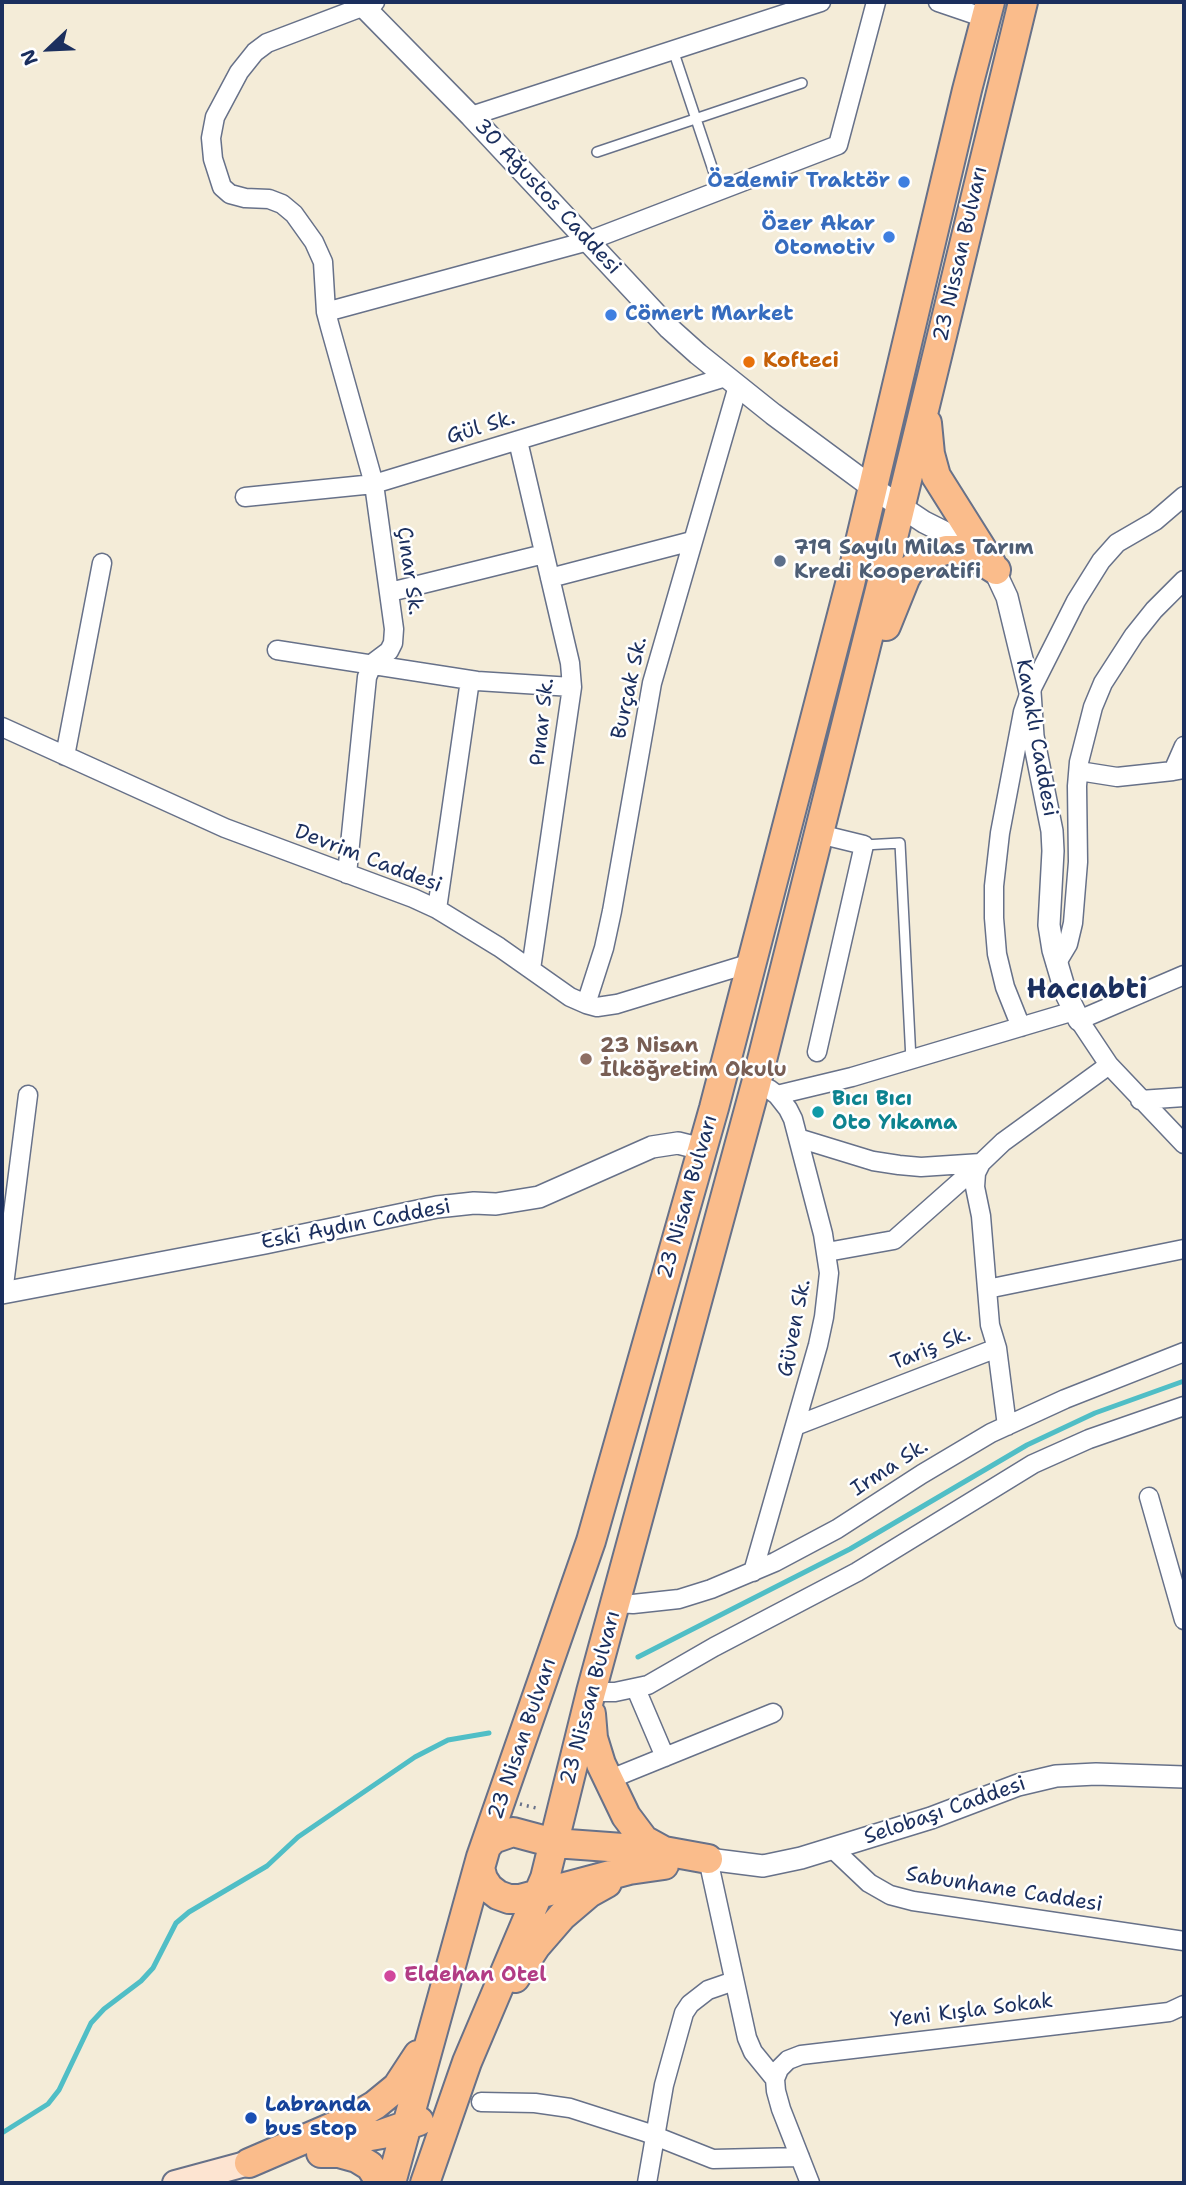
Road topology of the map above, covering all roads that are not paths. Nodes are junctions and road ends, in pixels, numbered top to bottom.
1 (821, 2) edge
2 (876, 2) edge
3 (938, 2) edge
4 (1023, 2) edge
5 (366, 3) edge
6 (988, 10) edge
7 (673, 50) junction
8 (802, 83) dead end
9 (471, 116) junction
10 (696, 119) junction
11 (597, 152) dead end
12 (720, 191) junction
13 (588, 241) junction
14 (326, 312) junction
15 (732, 382) junction
16 (926, 400) junction
17 (518, 441) junction
18 (374, 484) junction
19 (873, 488) junction
20 (1184, 496) edge
21 (245, 497) dead end
22 (900, 507) junction
23 (692, 541) junction
24 (544, 554) junction
25 (102, 564) dead end
26 (996, 570) junction
27 (550, 578) junction
28 (1184, 580) edge
29 (390, 592) junction
30 (276, 650) dead end
31 (372, 666) junction
32 (470, 680) junction
33 (572, 687) junction
34 (1030, 692) junction
35 (2, 727) edge
36 (844, 736) junction
37 (1184, 746) edge
38 (65, 756) junction
39 (1179, 770) edge
40 (1079, 771) junction
41 (819, 834) junction
42 (863, 845) junction
43 (347, 874) junction
44 (437, 909) junction
45 (751, 963) junction
46 (1056, 964) junction
47 (531, 969) junction
48 (1184, 975) edge
49 (586, 1004) junction
50 (1076, 1015) junction
51 (1021, 1027) junction
52 (817, 1052) dead end
53 (911, 1060) junction
54 (1110, 1065) junction
55 (767, 1089) junction
56 (28, 1095) dead end
57 (1184, 1097) edge
58 (1140, 1100) junction
59 (1182, 1137) edge
60 (798, 1138) junction
61 (702, 1149) junction
62 (981, 1163) junction
63 (1184, 1249) edge
64 (827, 1252) junction
65 (987, 1289) junction
66 (2, 1293) edge
67 (997, 1348) junction
68 (1184, 1352) edge
69 (1184, 1406) edge
70 (795, 1426) junction
71 (1007, 1426) junction
72 (1149, 1497) dead end
73 (630, 1554) joint
74 (753, 1572) junction
75 (616, 1603) junction
76 (1184, 1620) edge
77 (636, 1689) junction
78 (591, 1692) junction
79 (773, 1713) dead end
80 (665, 1757) junction
81 (1184, 1777) edge
82 (608, 1780) junction
83 (542, 1839) junction
84 (832, 1848) junction
85 (481, 1857) junction
86 (664, 1858) junction
87 (708, 1859) junction
88 (535, 1890) junction
89 (1184, 1941) edge
90 (734, 1981) junction
91 (1179, 2011) edge
92 (437, 2019) junction
93 (473, 2046) junction
94 (775, 2079) junction
95 (468, 2098) junction
96 (402, 2128) junction
97 (655, 2136) junction
98 (249, 2163) junction
99 (806, 2171) edge
100 (211, 2179) edge
101 (382, 2180) edge
102 (175, 2183) edge
103 (425, 2183) edge
104 (647, 2183) edge
105 (823, 2183) edge

1 - 7 street
2 - 12 street
3 - 6 street
4 - 16 highway, 23 Nissan Bulvarı
5 - 9 street, 30 Ağustos Caddesi
5 - 14 street, Çınar Sk.
6 - 19 highway, 23 Nissan Bulvarı
7 - 9 street
7 - 10 lane
8 - 10 lane
9 - 13 street, 30 Ağustos Caddesi
10 - 11 lane
10 - 12 lane
12 - 13 street
13 - 14 street
13 - 15 street, 30 Ağustos Caddesi
14 - 18 street, Çınar Sk.
15 - 17 street, Gül Sk.
15 - 19 street, 30 Ağustos Caddesi
15 - 23 street, Burçak Sk.
16 - 22 highway, 23 Nissan Bulvarı
16 - 26 highway
17 - 18 street, Gül Sk.
17 - 24 street, Pınar Sk.
18 - 21 street, Gül Sk.
18 - 29 street, Çınar Sk.
19 - 22 street, 30 Ağustos Caddesi
19 - 45 highway, 23 Nisan Bulvarı
20 - 34 street
22 - 26 street, Kavaklı Caddesi
22 - 36 highway, 23 Nisan Bulvarı
23 - 27 street
23 - 49 street, Burçak Sk.
24 - 27 street, Pınar Sk.
24 - 29 street
25 - 38 street
26 - 34 street, Kavaklı Caddesi
26 - 36 highway
27 - 33 street, Pınar Sk.
28 - 40 street
29 - 31 street, Çınar Sk.
30 - 31 street
31 - 32 street
31 - 43 street, Çınar Sk.
32 - 33 street
32 - 44 street
33 - 47 street, Pınar Sk.
34 - 46 street, Kavaklı Caddesi
34 - 51 street
35 - 38 street, Devrim Caddesi
36 - 41 highway, 23 Nisan Bulvarı
37 - 39 street
38 - 43 street, Devrim Caddesi
39 - 40 street
40 - 46 street
41 - 42 street
41 - 55 highway, 23 Nisan Bulvarı
42 - 52 street
42 - 53 lane
43 - 44 street, Devrim Caddesi
44 - 47 street, Devrim Caddesi
45 - 49 street
45 - 61 highway, 23 Nisan Bulvarı
46 - 50 street, Kavaklı Caddesi
47 - 49 street, Devrim Caddesi
48 - 50 street
50 - 51 street
50 - 54 street
51 - 53 street
53 - 55 street
54 - 58 street
54 - 62 street
55 - 60 street, Güven Sk.
55 - 73 highway, 23 Nisan Bulvarı
56 - 66 street
57 - 58 street
58 - 59 street
60 - 62 street
60 - 64 street, Güven Sk.
61 - 66 street, Eski Aydın Caddesi
61 - 85 highway, 23 Nisan Bulvarı
62 - 64 street
62 - 65 street, Tariş Sk.
63 - 65 street
64 - 70 street, Güven Sk.
65 - 67 street, Tariş Sk.
67 - 70 street, Tariş Sk.
67 - 71 street
68 - 71 street, Irma Sk.
69 - 77 street
70 - 74 street, Güven Sk.
71 - 74 street, Irma Sk.
72 - 76 street
73 - 75 highway, 23 Nissan Bulvarı
74 - 75 street, Irma Sk.
75 - 78 highway, 23 Nissan Bulvarı
77 - 78 street
77 - 80 street
78 - 82 highway
78 - 83 highway, 23 Nissan Bulvarı
79 - 80 street
80 - 82 street
81 - 84 street, Selobaşı Caddesi
82 - 86 highway
83 - 85 highway
83 - 86 highway
83 - 88 highway
84 - 87 street, Selobaşı Caddesi
84 - 89 street, Sabunhane Caddesi
85 - 88 highway
85 - 92 highway, 23 Nisan Bulvarı
86 - 87 highway
86 - 88 highway
86 - 93 highway
87 - 90 street
88 - 93 highway
90 - 94 street
90 - 97 street
91 - 94 street, Yeni Kışla Sokak
92 - 96 highway
92 - 98 highway
93 - 95 highway
94 - 99 street
95 - 96 highway
95 - 97 street
95 - 103 highway
96 - 98 highway
96 - 101 highway
97 - 99 street
97 - 104 street
98 - 100 main road
98 - 101 highway
99 - 105 lane
100 - 102 main road

